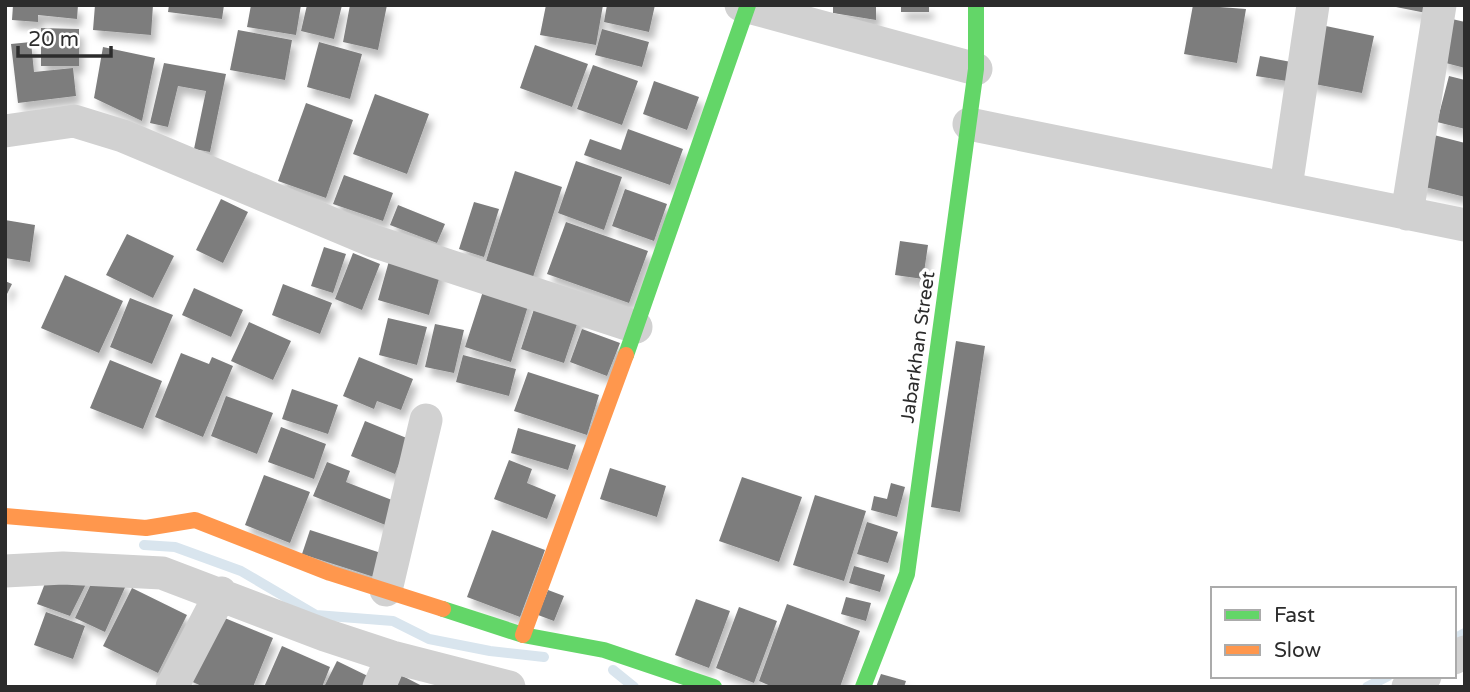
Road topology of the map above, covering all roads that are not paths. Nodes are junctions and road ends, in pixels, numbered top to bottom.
1 (976, 5) edge
2 (1313, 5) edge
3 (1440, 5) edge
4 (746, 6) edge
5 (976, 69) junction
6 (969, 124) junction
7 (5, 131) edge
8 (1286, 187) junction
9 (1407, 214) junction
10 (1465, 225) edge
11 (636, 327) junction
12 (426, 421) dead end
13 (5, 516) edge
14 (5, 571) edge
15 (387, 590) junction
16 (221, 593) junction
17 (523, 635) junction
18 (392, 657) junction
19 (172, 687) edge
20 (379, 687) edge
21 (509, 687) edge
22 (714, 687) edge
23 (863, 687) edge

1 - 5 street, Jabarkhan Street
2 - 8 street
3 - 9 street
4 - 5 street
4 - 11 street
5 - 6 street, Jabarkhan Street
6 - 8 street
6 - 23 street, Jabarkhan Street
7 - 11 street
8 - 9 street
9 - 10 street
11 - 17 street
12 - 15 street
13 - 15 street
14 - 16 street
15 - 17 street
16 - 18 street
16 - 19 street
17 - 22 street
18 - 20 street
18 - 21 street

